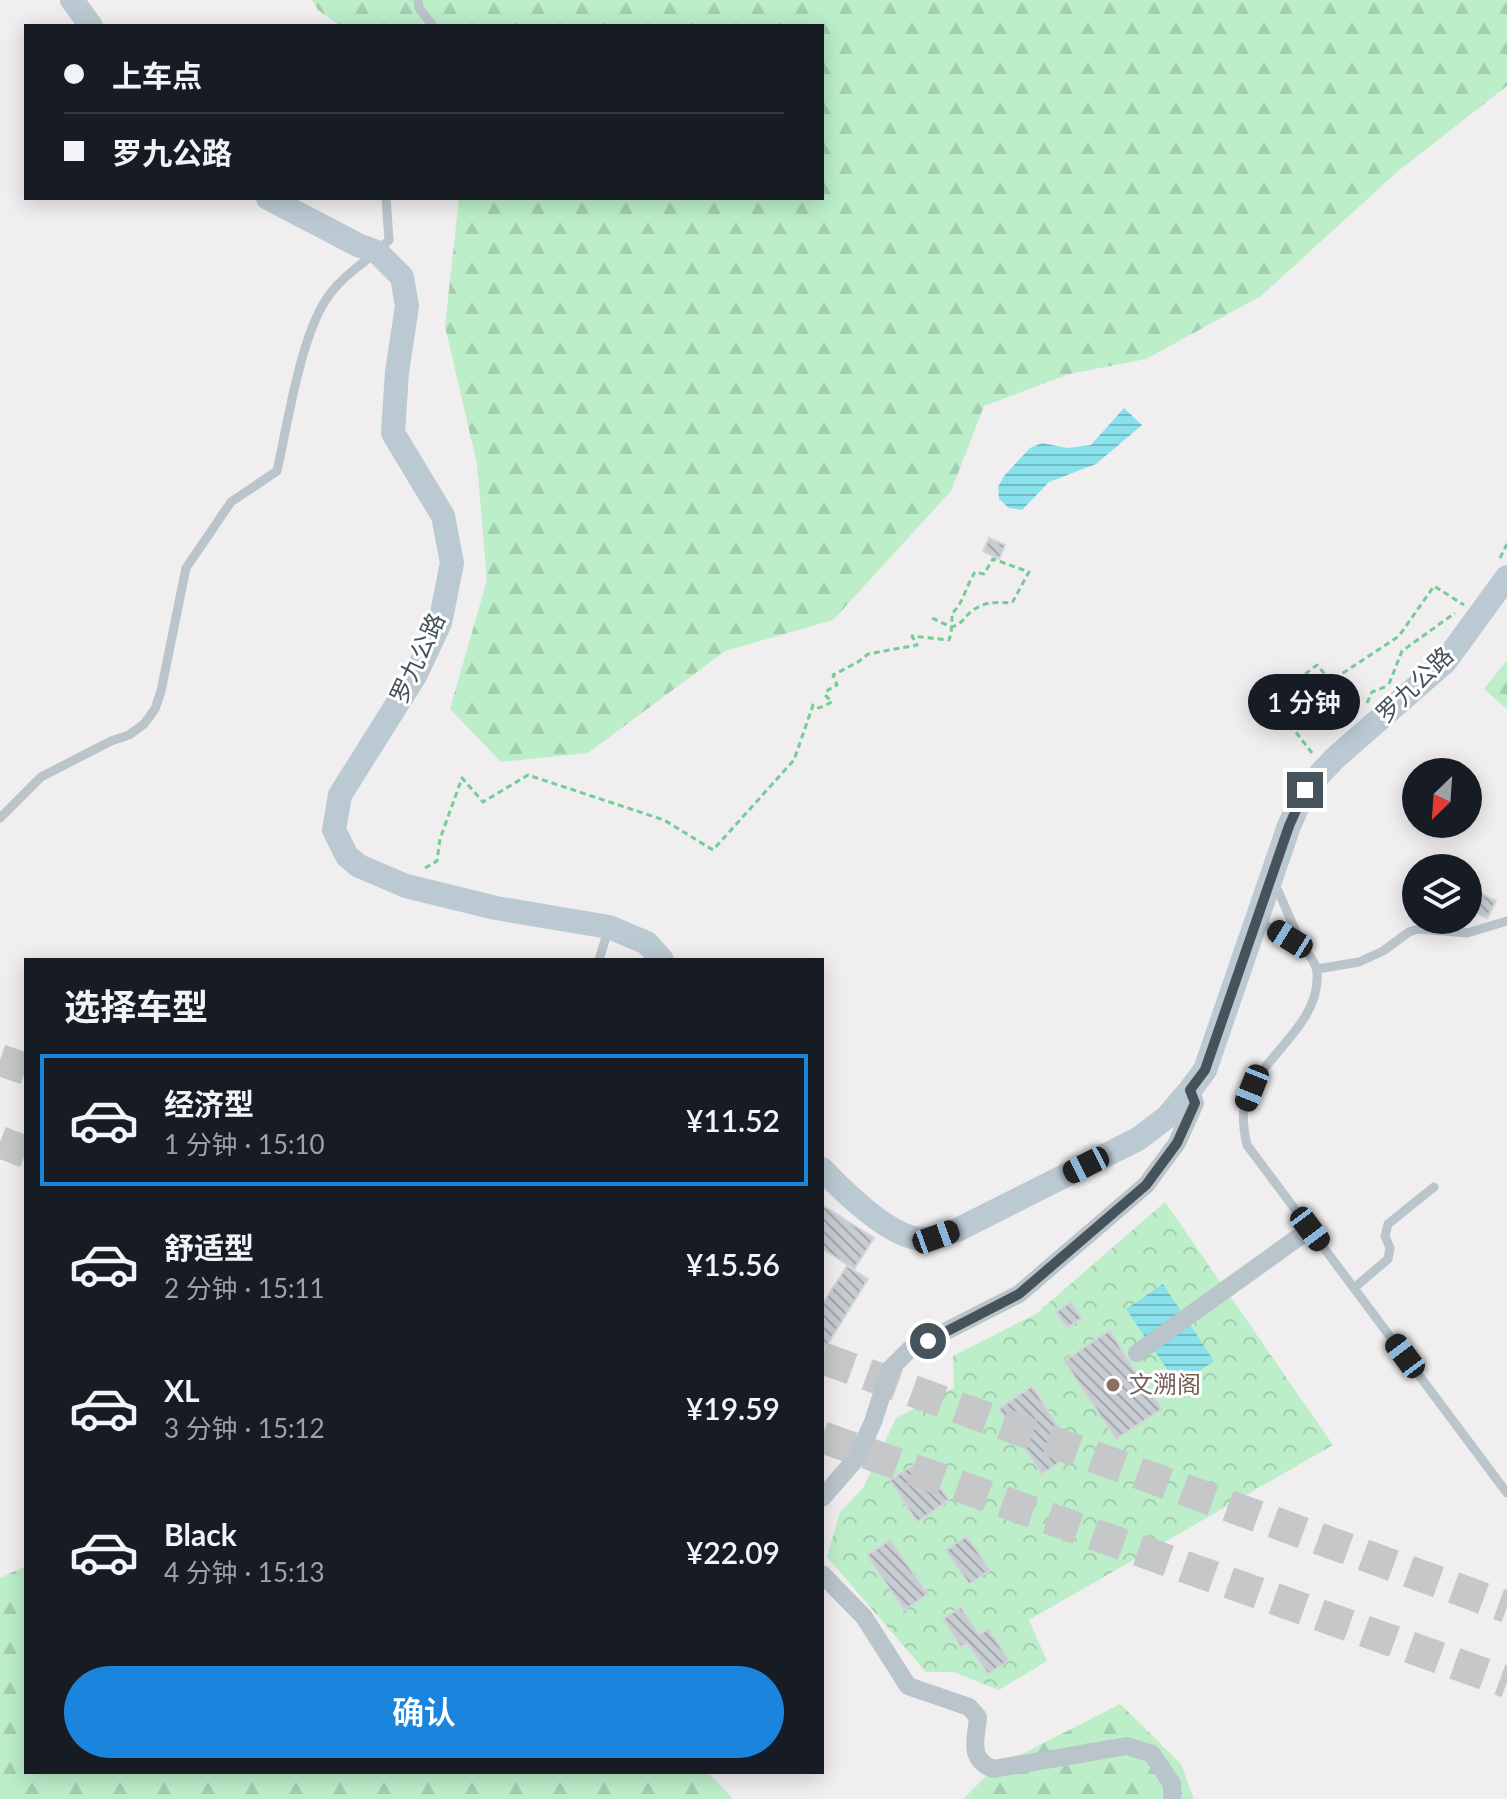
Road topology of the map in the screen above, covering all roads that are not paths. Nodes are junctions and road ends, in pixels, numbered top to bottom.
1 (72, 0) edge
2 (418, 0) edge
3 (90, 24) edge
4 (431, 24) edge
5 (272, 200) edge
6 (386, 200) edge
7 (377, 252) junction
8 (1507, 577) edge
9 (0, 818) edge
10 (1272, 877) junction
11 (1507, 921) edge
12 (1257, 922) junction
13 (609, 927) junction
14 (1304, 948) junction
15 (600, 958) edge
16 (660, 958) edge
17 (1317, 969) junction
18 (1190, 1090) junction
19 (824, 1171) edge
20 (1434, 1187) dead end
21 (1310, 1229) junction
22 (1354, 1288) junction
23 (1140, 1350) dead end
24 (1507, 1493) edge
25 (824, 1496) edge
26 (824, 1576) edge
27 (1172, 1799) edge

1 - 3 street
2 - 4 lane
5 - 7 street, 罗九公路
6 - 7 lane
7 - 9 lane
7 - 13 street, 罗九公路
8 - 10 street, 罗九公路
10 - 12 street, 罗九公路
10 - 14 lane
11 - 17 lane
12 - 14 lane
12 - 18 street, 罗九公路
13 - 15 lane
13 - 16 street, 罗九公路
14 - 17 lane
17 - 21 lane
18 - 19 street, 罗九公路
18 - 25 street
20 - 22 lane
21 - 22 lane
21 - 23 street
22 - 24 lane
26 - 27 street

